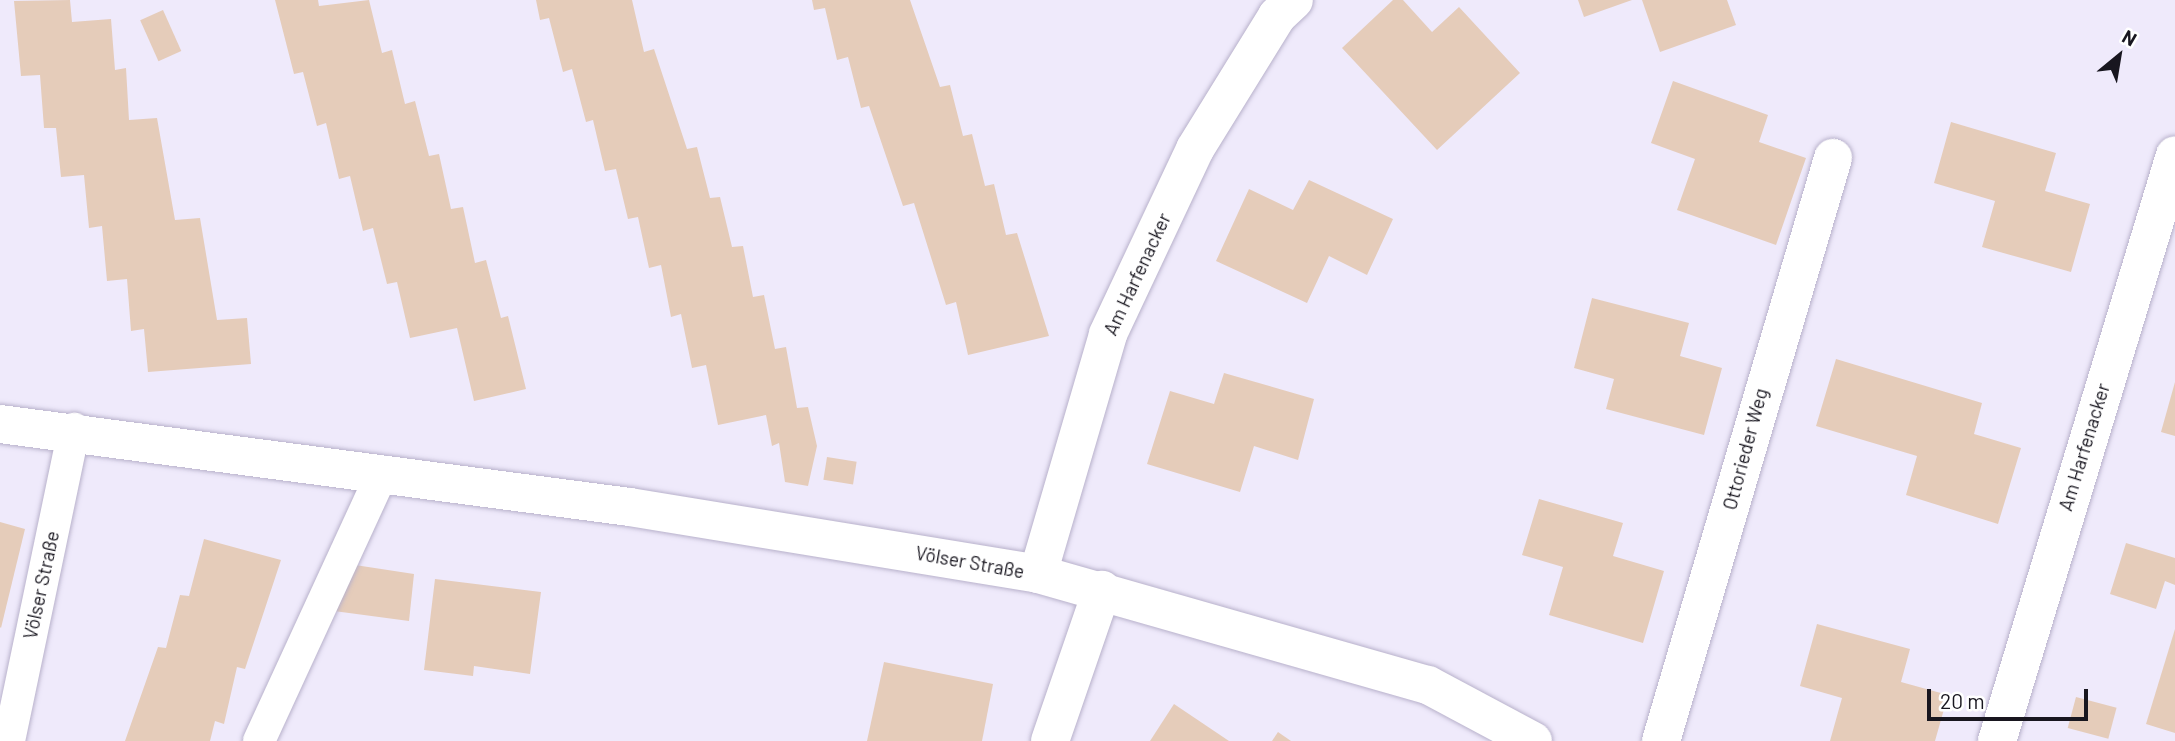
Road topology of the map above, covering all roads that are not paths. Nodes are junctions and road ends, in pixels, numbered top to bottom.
1 (1294, 0) edge
2 (2175, 155) edge
3 (1833, 158) dead end
4 (0, 424) edge
5 (74, 429) junction
6 (383, 472) junction
7 (1038, 575) junction
8 (1102, 590) junction
9 (9, 741) edge
10 (259, 741) edge
11 (1050, 741) edge
12 (1533, 741) edge
13 (1661, 741) edge
14 (1997, 741) edge

1 - 7 street, Am Harfenacker
2 - 14 street, Am Harfenacker
3 - 13 street, Ottorieder Weg
4 - 5 street, Völser Straße
5 - 6 street, Völser Straße
5 - 9 lane, Völser Straße
6 - 7 street, Völser Straße
6 - 10 lane
7 - 8 street, Völser Straße
8 - 11 street
8 - 12 street, Völser Straße

